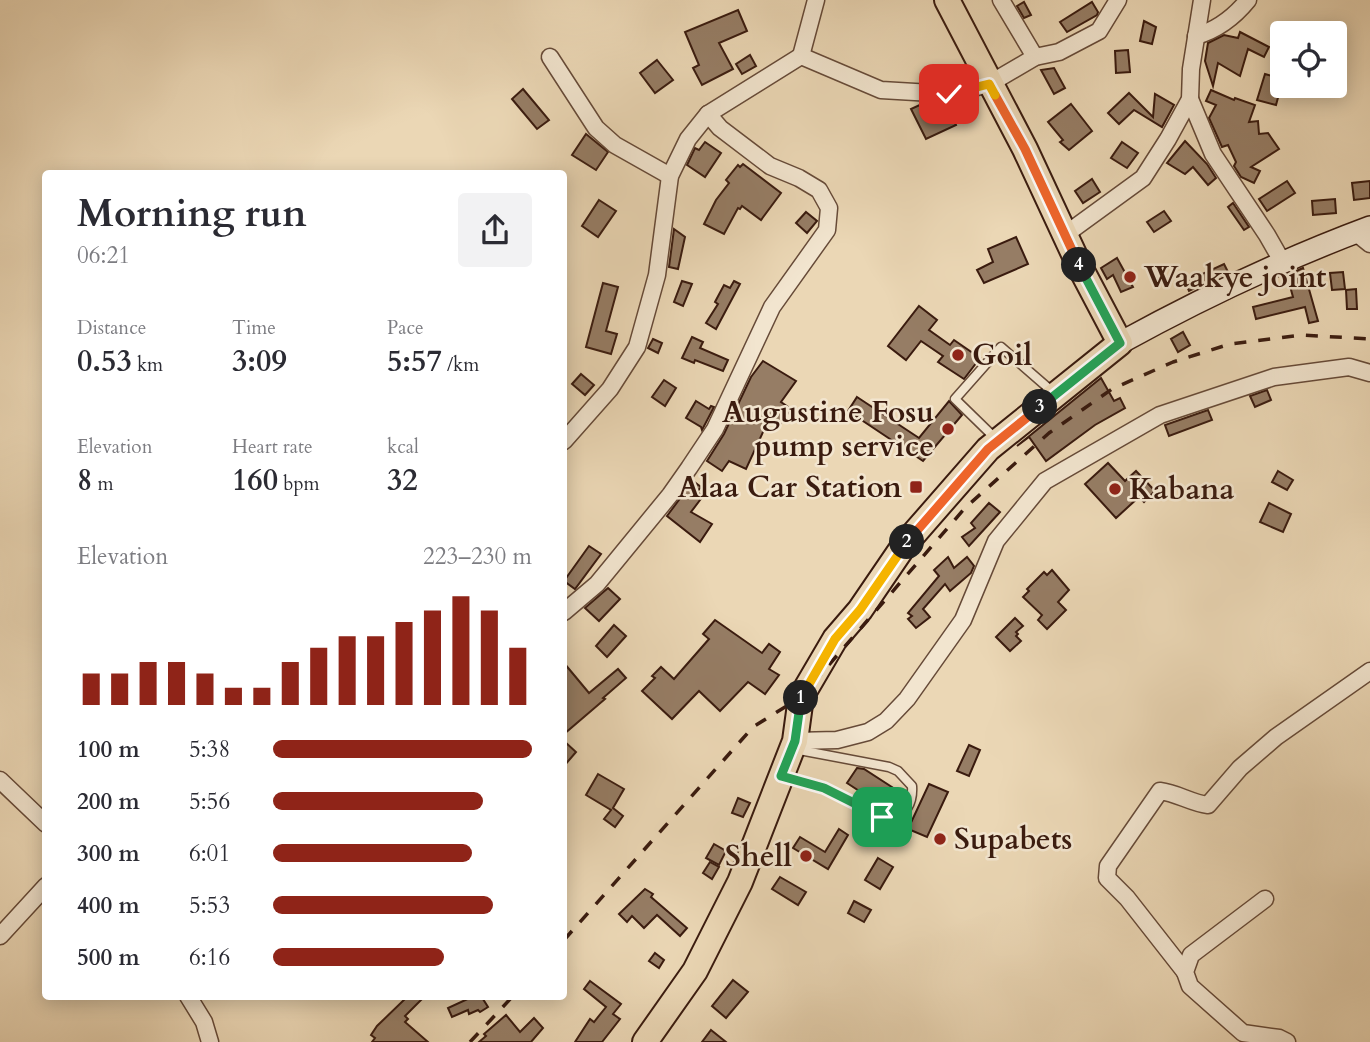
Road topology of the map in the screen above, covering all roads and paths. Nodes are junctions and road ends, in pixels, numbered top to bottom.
1 (816, 0) edge
2 (948, 0) edge
3 (1001, 0) edge
4 (1118, 0) edge
5 (1202, 0) edge
6 (1248, 0) edge
7 (1196, 36) junction
8 (801, 56) junction
9 (550, 57) dead end
10 (1035, 57) junction
11 (989, 84) junction
12 (1190, 99) junction
13 (708, 114) junction
14 (670, 176) junction
15 (1066, 234) junction
16 (1365, 234) edge
17 (1283, 263) junction
18 (1120, 343) junction
19 (1370, 373) edge
20 (1057, 395) junction
21 (567, 438) edge
22 (998, 441) junction
23 (567, 609) edge
24 (1370, 671) edge
25 (794, 745) junction
26 (781, 776) junction
27 (0, 780) edge
28 (42, 820) edge
29 (42, 890) edge
30 (1265, 899) dead end
31 (0, 936) edge
32 (1185, 972) junction
33 (190, 1000) edge
34 (652, 1037) edge
35 (210, 1042) edge
36 (1287, 1042) edge

1 - 8 street
2 - 11 main road
3 - 10 street
4 - 10 street
5 - 7 street
6 - 7 street
7 - 12 street
8 - 11 street
8 - 13 street
9 - 14 street
10 - 11 street
11 - 15 main road
12 - 15 street
12 - 17 street
13 - 14 street
13 - 23 street
14 - 21 street
15 - 18 main road
16 - 17 main road
17 - 18 main road
18 - 20 main road
19 - 25 street
20 - 22 main road
20 - 22 lane
22 - 25 main road
24 - 32 street
25 - 26 main road
25 - 26 lane
26 - 34 main road
27 - 28 street
29 - 31 street
30 - 32 street
32 - 36 street
33 - 35 street

